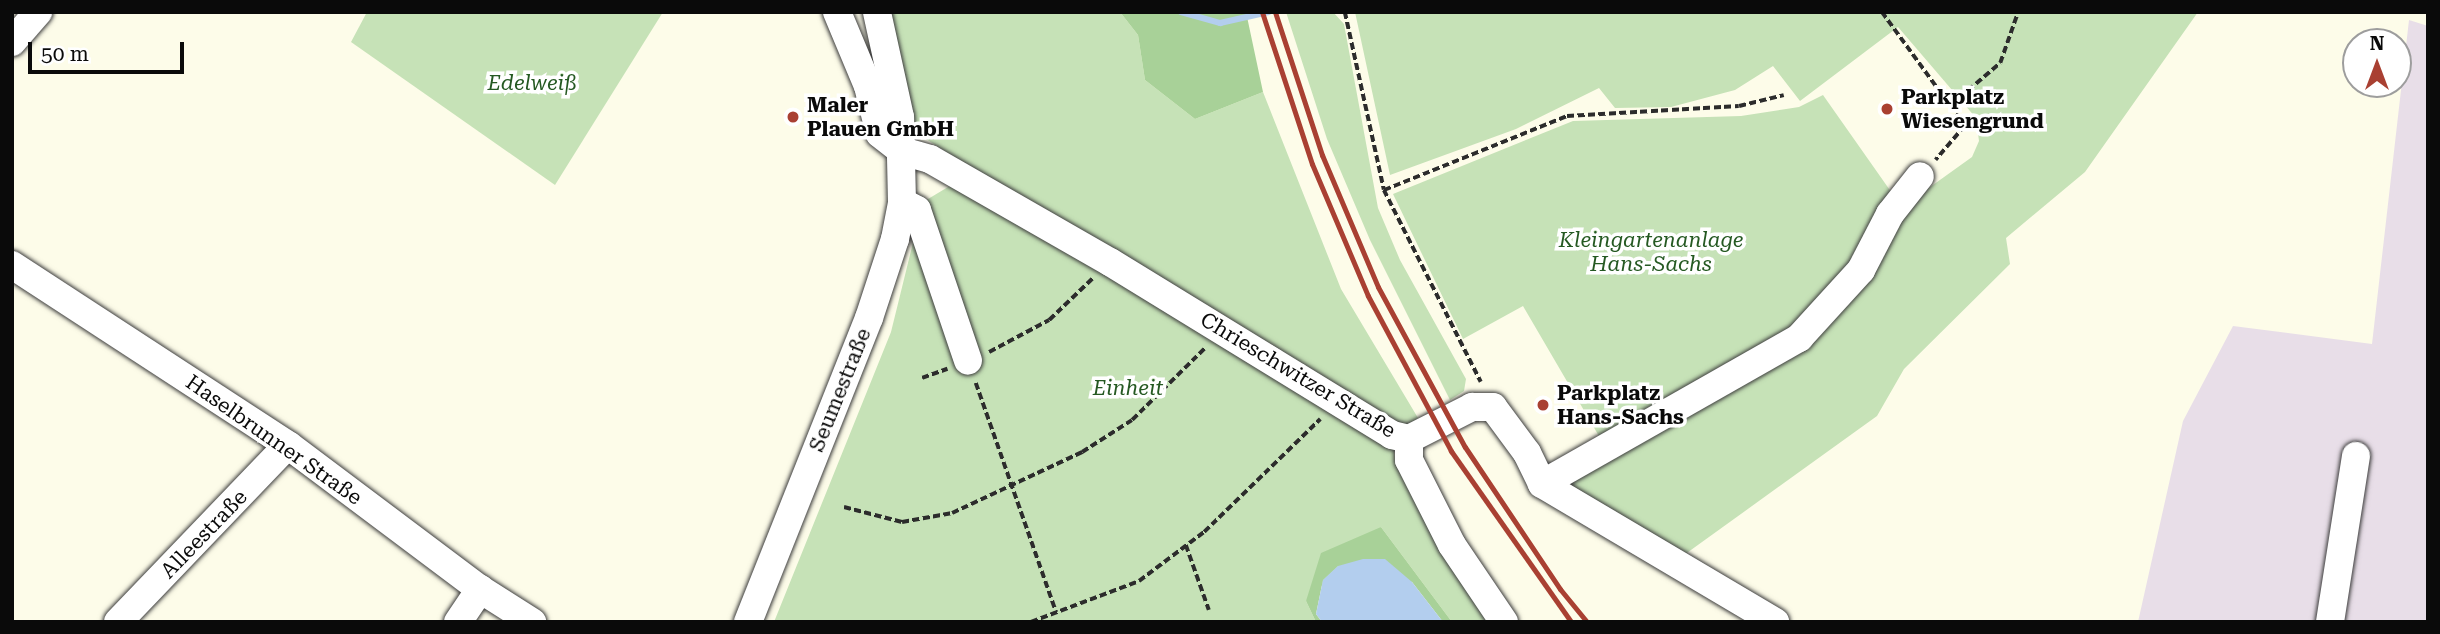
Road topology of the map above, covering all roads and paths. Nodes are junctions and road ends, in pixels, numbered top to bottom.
1 (38, 12) edge
2 (837, 12) edge
3 (877, 12) edge
4 (1345, 12) edge
5 (1882, 12) edge
6 (2018, 12) edge
7 (12, 42) edge
8 (1784, 95) dead end
9 (1952, 104) junction
10 (902, 151) junction
11 (1920, 176) joint
12 (1384, 190) junction
13 (902, 202) junction
14 (1110, 262) junction
15 (12, 265) edge
16 (1223, 330) junction
17 (968, 361) junction
18 (922, 378) dead end
19 (1334, 399) junction
20 (1493, 408) junction
21 (1409, 439) junction
22 (288, 445) junction
23 (2356, 456) dead end
24 (1542, 484) junction
25 (1012, 487) junction
26 (844, 507) dead end
27 (1186, 545) junction
28 (480, 589) junction
29 (1209, 610) dead end
30 (1056, 612) junction
31 (118, 622) edge
32 (458, 622) edge
33 (532, 622) edge
34 (748, 622) edge
35 (1031, 622) edge
36 (1504, 622) edge
37 (1775, 622) edge
38 (2330, 622) edge

1 - 7 street
2 - 10 street
3 - 10 street, Seumestraße
4 - 12 path
5 - 9 path
6 - 9 path
8 - 12 path
9 - 11 path
10 - 13 street, Seumestraße
10 - 14 street, Chrieschwitzer Straße
11 - 24 street
12 - 20 path
13 - 17 street
13 - 34 street, Seumestraße
14 - 16 street, Chrieschwitzer Straße
14 - 17 path
15 - 22 street, Haselbrunner Straße
16 - 19 street, Chrieschwitzer Straße
16 - 25 path
17 - 18 path
17 - 25 path
19 - 21 street, Chrieschwitzer Straße
19 - 27 path
20 - 21 street, Chrieschwitzer Straße
20 - 24 street
21 - 36 street
22 - 28 street, Haselbrunner Straße
22 - 31 street, Alleestraße
23 - 38 street
24 - 37 street
25 - 26 path
25 - 30 path
27 - 29 path
27 - 30 path
28 - 32 street
28 - 33 street, Haselbrunner Straße
30 - 35 path

